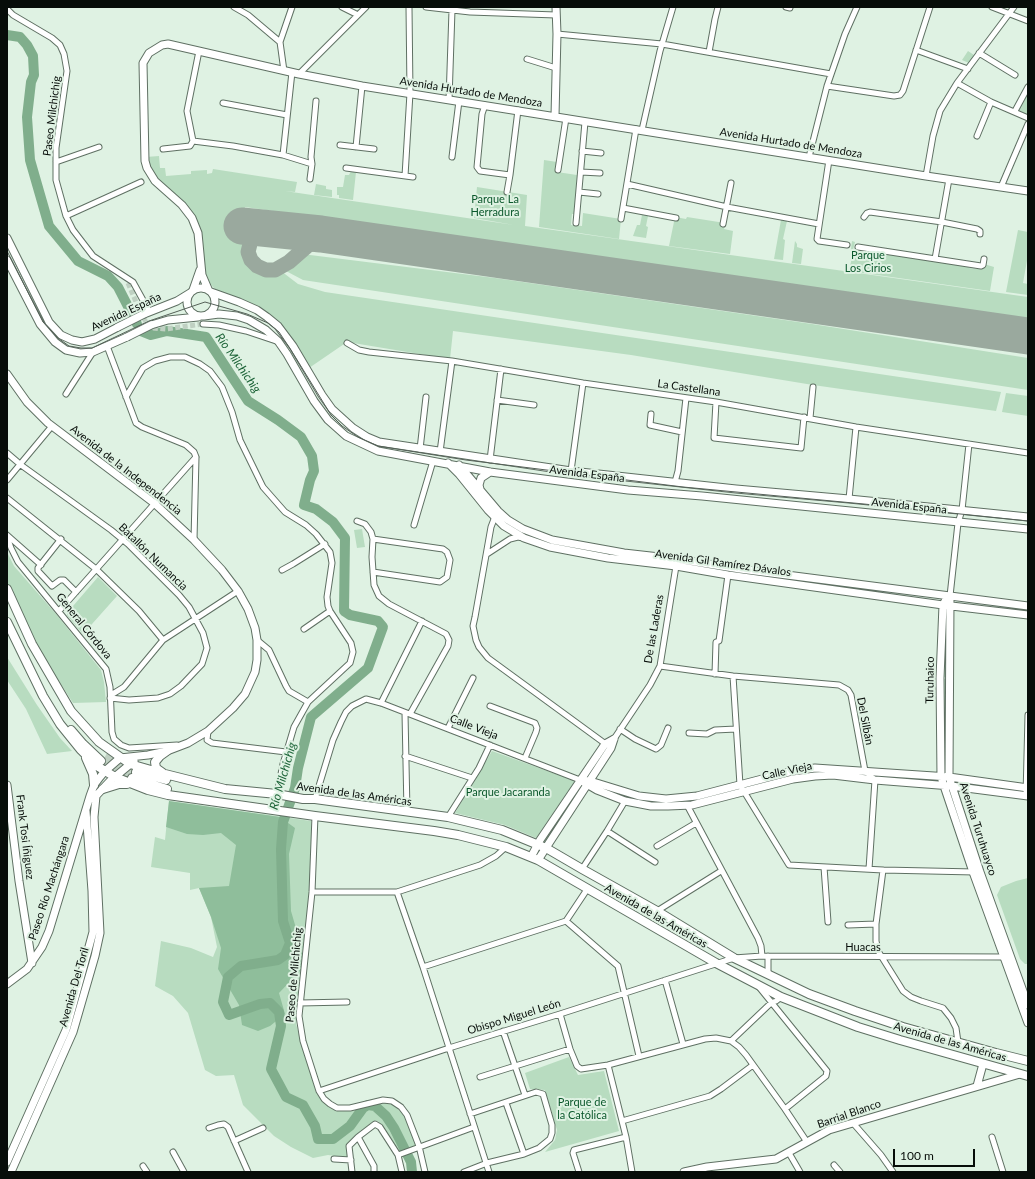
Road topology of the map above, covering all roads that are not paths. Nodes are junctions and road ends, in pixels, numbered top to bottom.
1 (234, 7) edge
2 (292, 7) edge
3 (342, 7) edge
4 (366, 7) edge
5 (408, 7) edge
6 (426, 7) edge
7 (556, 7) edge
8 (673, 7) edge
9 (718, 7) edge
10 (857, 7) edge
11 (930, 7) edge
12 (992, 7) edge
13 (1014, 7) edge
14 (7, 9) edge
15 (471, 9) edge
16 (452, 10) junction
17 (495, 10) edge
18 (1010, 13) junction
19 (358, 15) junction
20 (556, 15) junction
21 (1028, 21) edge
22 (557, 34) junction
23 (280, 42) junction
24 (662, 44) junction
25 (916, 50) junction
26 (199, 51) junction
27 (709, 52) junction
28 (979, 53) junction
29 (527, 59) dead end
30 (556, 68) junction
31 (968, 69) junction
32 (284, 70) junction
33 (295, 73) junction
34 (831, 74) junction
35 (1015, 75) dead end
36 (957, 83) junction
37 (362, 86) junction
38 (827, 86) junction
39 (1028, 87) edge
40 (410, 93) junction
41 (449, 100) junction
42 (459, 101) junction
43 (316, 102) dead end
44 (991, 102) junction
45 (223, 103) dead end
46 (485, 105) junction
47 (518, 110) junction
48 (1014, 112) junction
49 (287, 115) junction
50 (555, 116) junction
51 (566, 118) junction
52 (1028, 118) edge
53 (585, 122) junction
54 (1028, 124) edge
55 (639, 130) junction
56 (977, 136) dead end
57 (193, 141) junction
58 (340, 145) dead end
59 (99, 147) dead end
60 (356, 147) junction
61 (163, 149) dead end
62 (374, 149) dead end
63 (582, 151) junction
64 (601, 153) dead end
65 (283, 155) junction
66 (452, 157) dead end
67 (809, 157) junction
68 (829, 160) junction
69 (56, 162) junction
70 (312, 164) junction
71 (346, 168) dead end
72 (558, 170) dead end
73 (581, 172) junction
74 (600, 174) dead end
75 (510, 175) junction
76 (405, 176) junction
77 (926, 176) junction
78 (413, 177) dead end
79 (310, 179) dead end
80 (949, 179) junction
81 (141, 182) dead end
82 (731, 183) dead end
83 (627, 184) junction
84 (1001, 187) junction
85 (1028, 191) edge
86 (507, 192) dead end
87 (579, 192) junction
88 (598, 194) dead end
89 (727, 207) junction
90 (623, 208) junction
91 (66, 216) junction
92 (864, 217) dead end
93 (676, 218) dead end
94 (621, 219) dead end
95 (942, 222) junction
96 (576, 223) dead end
97 (723, 224) dead end
98 (819, 224) junction
99 (980, 234) dead end
100 (7, 238) edge
101 (846, 245) dead end
102 (858, 247) dead end
103 (935, 259) junction
104 (984, 259) dead end
105 (7, 260) edge
106 (200, 268) junction
107 (125, 276) junction
108 (128, 283) tunnel mouth
109 (192, 291) junction
110 (210, 291) junction
111 (147, 313) junction
112 (202, 316) junction
113 (203, 324) tunnel mouth
114 (278, 341) junction
115 (347, 343) dead end
116 (107, 346) junction
117 (93, 352) junction
118 (452, 361) junction
119 (502, 369) junction
120 (7, 374) edge
121 (120, 380) junction
122 (134, 382) junction
123 (583, 383) junction
124 (813, 387) dead end
125 (66, 394) dead end
126 (126, 397) junction
127 (426, 397) dead end
128 (686, 398) junction
129 (497, 400) junction
130 (716, 402) junction
131 (534, 405) dead end
132 (651, 414) dead end
133 (807, 417) junction
134 (52, 426) junction
135 (856, 427) junction
136 (682, 432) junction
137 (969, 444) junction
138 (420, 449) junction
139 (440, 452) junction
140 (7, 453) edge
141 (1028, 453) edge
142 (450, 454) junction
143 (196, 456) junction
144 (490, 460) junction
145 (433, 461) junction
146 (448, 463) junction
147 (21, 464) junction
148 (460, 466) junction
149 (571, 471) junction
150 (490, 472) junction
151 (7, 480) edge
152 (675, 482) junction
153 (481, 491) junction
154 (7, 498) edge
155 (849, 499) junction
156 (154, 503) junction
157 (962, 510) junction
158 (496, 513) junction
159 (1028, 517) edge
160 (357, 521) dead end
161 (958, 523) junction
162 (414, 525) dead end
163 (1028, 529) edge
164 (7, 536) edge
165 (524, 538) junction
166 (60, 539) junction
167 (122, 539) junction
168 (373, 539) junction
169 (194, 540) junction
170 (325, 544) junction
171 (487, 554) junction
172 (617, 556) junction
173 (676, 563) junction
174 (40, 564) junction
175 (96, 569) junction
176 (282, 570) dead end
177 (373, 572) junction
178 (728, 575) junction
179 (7, 589) edge
180 (238, 591) junction
181 (76, 592) junction
182 (950, 596) junction
183 (946, 605) junction
184 (1028, 606) edge
185 (59, 611) junction
186 (330, 611) junction
187 (1028, 615) edge
188 (195, 618) junction
189 (7, 622) edge
190 (422, 622) junction
191 (304, 630) dead end
192 (163, 640) junction
193 (257, 640) junction
194 (32, 644) junction
195 (19, 646) junction
196 (660, 666) junction
197 (715, 674) junction
198 (733, 676) junction
199 (473, 678) dead end
200 (940, 678) junction
201 (949, 678) junction
202 (110, 696) junction
203 (308, 702) junction
204 (381, 702) junction
205 (490, 706) dead end
206 (408, 714) junction
207 (1028, 715) edge
208 (448, 728) junction
209 (668, 728) dead end
210 (620, 729) junction
211 (736, 729) junction
212 (208, 731) junction
213 (689, 734) dead end
214 (614, 739) joint
215 (184, 745) junction
216 (490, 745) junction
217 (608, 746) junction
218 (81, 750) junction
219 (167, 751) junction
220 (286, 752) junction
221 (144, 756) junction
222 (405, 756) junction
223 (120, 758) junction
224 (525, 758) junction
225 (130, 764) junction
226 (105, 771) junction
227 (865, 771) junction
228 (165, 774) junction
229 (941, 776) junction
230 (115, 777) junction
231 (949, 777) junction
232 (134, 778) junction
233 (472, 778) junction
234 (580, 780) junction
235 (875, 780) junction
236 (588, 783) junction
237 (7, 785) edge
238 (94, 785) junction
239 (740, 785) junction
240 (948, 786) junction
241 (103, 789) junction
242 (744, 792) junction
243 (1027, 792) edge
244 (278, 795) junction
245 (96, 796) junction
246 (315, 799) junction
247 (625, 801) junction
248 (687, 805) junction
249 (86, 809) junction
250 (406, 812) junction
251 (315, 816) junction
252 (448, 817) junction
253 (696, 823) junction
254 (607, 831) junction
255 (538, 844) junction
256 (657, 846) dead end
257 (506, 847) junction
258 (546, 848) junction
259 (534, 858) junction
260 (654, 862) dead end
261 (824, 867) junction
262 (582, 869) junction
263 (870, 869) junction
264 (883, 870) junction
265 (721, 871) junction
266 (976, 872) junction
267 (588, 888) junction
268 (312, 892) junction
269 (397, 892) junction
270 (657, 911) junction
271 (566, 921) junction
272 (828, 922) dead end
273 (876, 924) junction
274 (848, 925) dead end
275 (765, 956) junction
276 (882, 957) junction
277 (1007, 957) junction
278 (734, 958) junction
279 (32, 963) junction
280 (716, 963) junction
281 (423, 967) junction
282 (768, 974) junction
283 (665, 980) junction
284 (7, 984) edge
285 (756, 984) junction
286 (625, 993) junction
287 (781, 997) junction
288 (1025, 1000) edge
289 (347, 1002) dead end
290 (300, 1003) junction
291 (771, 1003) junction
292 (560, 1014) junction
293 (1028, 1023) edge
294 (503, 1030) junction
295 (731, 1041) junction
296 (958, 1042) junction
297 (683, 1044) junction
298 (449, 1048) junction
299 (570, 1049) junction
300 (1028, 1055) edge
301 (639, 1056) junction
302 (1017, 1059) junction
303 (1028, 1061) edge
304 (983, 1064) junction
305 (608, 1065) junction
306 (753, 1065) junction
307 (516, 1066) junction
308 (1024, 1075) edge
309 (480, 1076) dead end
310 (977, 1086) junction
311 (319, 1091) junction
312 (526, 1095) junction
313 (506, 1103) junction
314 (785, 1109) junction
315 (470, 1114) junction
316 (622, 1121) junction
317 (853, 1123) junction
318 (474, 1127) junction
319 (210, 1128) dead end
320 (263, 1128) dead end
321 (358, 1137) junction
322 (626, 1137) junction
323 (992, 1137) dead end
324 (234, 1141) junction
325 (807, 1142) junction
326 (417, 1147) junction
327 (173, 1152) dead end
328 (789, 1153) junction
329 (399, 1154) junction
330 (524, 1154) junction
331 (334, 1159) dead end
332 (351, 1160) junction
333 (7, 1162) edge
334 (487, 1163) junction
335 (834, 1165) dead end
336 (143, 1166) dead end
337 (707, 1167) junction
338 (11, 1172) edge
339 (147, 1172) edge
340 (184, 1172) edge
341 (248, 1172) edge
342 (352, 1172) edge
343 (374, 1172) edge
344 (402, 1172) edge
345 (426, 1172) edge
346 (464, 1172) edge
347 (489, 1172) edge
348 (579, 1172) edge
349 (632, 1172) edge
350 (684, 1172) edge
351 (700, 1172) edge
352 (800, 1172) edge
353 (840, 1172) edge
354 (893, 1172) edge
355 (1002, 1172) edge

1 - 23 street
2 - 23 street
3 - 19 street
4 - 19 street
5 - 40 street
6 - 16 street
7 - 20 main road
8 - 24 street
9 - 27 street
10 - 34 street
11 - 25 street
12 - 18 street
13 - 18 street
14 - 69 street, Paseo Milchichig
15 - 16 street
15 - 17 street
16 - 41 street
17 - 20 street
18 - 21 street
18 - 28 street
19 - 33 street
20 - 22 main road
22 - 24 street
22 - 30 main road
23 - 32 street
24 - 27 street
24 - 55 street
25 - 31 street
25 - 38 street
26 - 32 main road, Avenida Hurtado de Mendoza
26 - 57 street
26 - 106 main road, Avenida Hurtado de Mendoza
27 - 34 street
28 - 31 street
28 - 35 street
29 - 30 street
30 - 50 main road
31 - 36 street
32 - 33 main road, Avenida Hurtado de Mendoza
33 - 37 main road, Avenida Hurtado de Mendoza
33 - 49 street
34 - 38 street
36 - 44 street
36 - 77 street
37 - 40 main road, Avenida Hurtado de Mendoza
37 - 60 street
38 - 67 street
39 - 48 street
40 - 41 main road, Avenida Hurtado de Mendoza
40 - 76 street
41 - 42 main road, Avenida Hurtado de Mendoza
42 - 46 main road, Avenida Hurtado de Mendoza
42 - 66 street
43 - 70 street
44 - 48 street
44 - 56 street
45 - 49 street
46 - 47 main road, Avenida Hurtado de Mendoza
46 - 75 street
47 - 50 main road, Avenida Hurtado de Mendoza
47 - 75 street
48 - 52 street
49 - 65 street
50 - 51 main road, Avenida Hurtado de Mendoza
51 - 53 main road, Avenida Hurtado de Mendoza
51 - 72 street
53 - 55 main road, Avenida Hurtado de Mendoza
53 - 63 street
54 - 84 street
55 - 67 main road, Avenida Hurtado de Mendoza
55 - 83 street
57 - 61 street
57 - 65 street
58 - 60 street
59 - 69 street
60 - 62 street
63 - 64 street
63 - 73 street
65 - 70 street
67 - 68 main road, Avenida Hurtado de Mendoza
68 - 77 main road, Avenida Hurtado de Mendoza
68 - 98 street
69 - 91 street, Paseo Milchichig
70 - 79 street
71 - 76 street
73 - 74 street
73 - 87 street
75 - 86 street
76 - 78 street
77 - 80 main road, Avenida Hurtado de Mendoza
80 - 84 main road, Avenida Hurtado de Mendoza
80 - 95 street
81 - 91 street
82 - 89 street
83 - 89 street
83 - 90 street
84 - 85 main road, Avenida Hurtado de Mendoza
87 - 88 street
87 - 96 street
89 - 97 street
89 - 98 street
90 - 93 street
90 - 94 street
91 - 107 street, Paseo Milchichig
92 - 95 street
95 - 99 street
95 - 103 street
98 - 101 street
100 - 111 main road, Avenida España, bridge
102 - 103 street
103 - 104 street
105 - 117 main road, Avenida España
106 - 109 main road, Avenida Hurtado de Mendoza
106 - 110 main road, Avenida Hurtado de Mendoza
107 - 108 street
107 - 111 street, Paseo Milchichig
109 - 110 main road
109 - 111 main road, Avenida España
109 - 112 main road
110 - 112 main road
110 - 138 main road, Avenida España
112 - 114 main road, Avenida España
112 - 116 main road, Avenida España, bridge
113 - 114 street
114 - 145 main road, Avenida España
115 - 118 street, La Castellana
116 - 117 main road, Avenida España
116 - 121 street
117 - 125 street
118 - 119 street, La Castellana
118 - 139 street
119 - 123 street, La Castellana
119 - 129 street
120 - 134 main road, Avenida de la Independencia
121 - 122 street
121 - 126 street
122 - 126 street
122 - 170 street
123 - 128 street, La Castellana
123 - 149 street
124 - 133 street
126 - 143 street
127 - 138 street
128 - 130 street, La Castellana
128 - 136 street
129 - 131 street
129 - 144 street
130 - 133 street, La Castellana
130 - 133 street
132 - 136 street
133 - 135 street, La Castellana
134 - 147 street
134 - 156 main road, Avenida de la Independencia
135 - 137 street, La Castellana
135 - 155 street
136 - 152 street
137 - 141 street, La Castellana
137 - 157 street
138 - 139 main road, Avenida España
139 - 142 main road, Avenida España
140 - 147 street, Batallón Numancia
142 - 144 main road, Avenida España
142 - 148 main road, Avenida Gil Ramírez Dávalos
143 - 156 street
143 - 169 street
144 - 149 main road, Avenida España
145 - 146 main road, Avenida España
145 - 162 street
146 - 148 main road, Avenida España
146 - 158 main road, Avenida Gil Ramírez Dávalos
147 - 151 street
147 - 167 street, Batallón Numancia
148 - 150 main road, Avenida España
148 - 153 main road, Avenida Gil Ramírez Dávalos
149 - 152 main road, Avenida España
150 - 153 main road
150 - 161 main road, Avenida España
152 - 155 main road, Avenida España
153 - 158 main road, Avenida Gil Ramírez Dávalos
154 - 166 street
155 - 157 main road, Avenida España
156 - 167 street
156 - 169 main road, Avenida de la Independencia
157 - 159 main road, Avenida España
157 - 161 street
158 - 165 main road, Avenida Gil Ramírez Dávalos
158 - 171 street
158 - 172 main road, Avenida Gil Ramírez Dávalos
160 - 168 street
161 - 163 main road, Avenida España
161 - 182 street
164 - 174 street
164 - 185 street, General Córdova
165 - 171 street
165 - 172 main road, Avenida Gil Ramírez Dávalos
166 - 174 street
166 - 175 street
167 - 175 street
167 - 188 street, Batallón Numancia
168 - 177 street
168 - 177 street
169 - 180 main road, Avenida de la Independencia
170 - 176 street
170 - 186 street
171 - 217 street
172 - 173 main road, Avenida Gil Ramírez Dávalos
173 - 178 main road, Avenida Gil Ramírez Dávalos
173 - 182 main road, Avenida Gil Ramírez Dávalos
173 - 196 street, De las Laderas
174 - 181 street
175 - 181 street
175 - 192 street
177 - 190 street
178 - 183 main road, Avenida Gil Ramírez Dávalos
178 - 197 street
179 - 194 main road, Avenida de las Américas
180 - 188 street
180 - 193 main road, Avenida de la Independencia
181 - 185 street
182 - 183 main road, Turuhaico
182 - 184 main road, Avenida Gil Ramírez Dávalos
183 - 187 main road, Avenida Gil Ramírez Dávalos
183 - 200 main road, Turuhaico
183 - 201 main road, Avenida Turuhuayco
185 - 202 street, General Córdova
186 - 191 street
186 - 203 street
188 - 192 street
188 - 202 street, Batallón Numancia
189 - 195 main road, Avenida de las Américas
190 - 204 street
190 - 206 street
192 - 202 street
193 - 203 street
193 - 212 main road, Avenida de la Independencia
194 - 195 main road, Avenida de las Américas
194 - 223 main road, Avenida de las Américas
195 - 218 main road, Avenida de las Américas
196 - 197 street, Del Silbán
196 - 210 street, De las Laderas
197 - 198 street, Del Silbán
198 - 211 street
198 - 227 street, Del Silbán
199 - 208 street
200 - 201 main road
200 - 229 main road, Turuhaico
201 - 231 main road, Avenida Turuhuayco
202 - 215 street, General Córdova
203 - 220 street
204 - 206 street, Calle Vieja
204 - 246 street
205 - 224 street
206 - 208 street, Calle Vieja
206 - 222 street
207 - 243 street
208 - 216 street, Calle Vieja
209 - 210 street
210 - 214 street, De las Laderas
211 - 213 street
211 - 239 street
212 - 215 main road, Avenida de la Independencia
212 - 220 street
214 - 217 main road, De las Laderas
215 - 219 main road, Avenida de la Independencia
216 - 224 street, Calle Vieja
216 - 233 street
217 - 234 main road, De las Laderas
217 - 236 main road, De las Laderas
218 - 226 main road, Avenida de las Américas
218 - 238 main road
219 - 221 main road, Avenida de la Independencia
219 - 228 main road
220 - 244 street
221 - 223 main road, Avenida de la Independencia
221 - 225 main road, Avenida de la Independencia
222 - 233 street
222 - 250 street
223 - 225 main road, Avenida de las Américas
223 - 226 main road, Paseo Río Machángara
224 - 234 street, Calle Vieja
225 - 228 main road, Avenida de las Américas
225 - 230 main road, Paseo Río Machángara
226 - 230 main road, Avenida de las Américas
226 - 238 main road, Paseo Río Machángara
227 - 229 main road, Calle Vieja
227 - 235 street
227 - 239 main road, Calle Vieja
228 - 244 main road, Avenida de las Américas
229 - 231 main road, Calle Vieja
229 - 240 main road, Avenida Turuhuayco
230 - 232 main road, Avenida de las Américas
230 - 241 main road, Paseo Río Machángara
231 - 240 main road, Avenida Turuhuayco
231 - 243 main road, Calle Vieja
232 - 241 main road
232 - 244 main road, Avenida de las Américas
232 - 251 main road, Avenida de las Américas
233 - 252 street
234 - 236 main road, Calle Vieja
234 - 255 main road, De las Laderas
235 - 240 main road, Calle Vieja
235 - 242 main road, Calle Vieja
235 - 263 street
236 - 239 main road, Calle Vieja
236 - 247 main road, Calle Vieja
236 - 258 main road, De las Laderas
237 - 279 main road, Frank Tosi Íñiguez
238 - 249 main road, Paseo Río Machángara
239 - 242 street
240 - 243 main road, Calle Vieja
240 - 266 main road, Avenida Turuhuayco
241 - 245 main road, Paseo Río Machángara
242 - 248 main road, Calle Vieja
242 - 261 street
244 - 246 main road, Avenida de las Américas
245 - 249 main road, Paseo Río Machángara
245 - 338 main road, Avenida Del Toril
246 - 250 main road, Avenida de las Américas
247 - 248 main road, Calle Vieja
247 - 254 street
248 - 253 street
249 - 279 main road, Paseo Río Machángara
249 - 333 main road, Avenida Del Toril
250 - 252 main road, Avenida de las Américas
251 - 257 main road, Avenida de las Américas
251 - 268 street, Paseo de Milchichig
252 - 255 main road, Avenida de las Américas
253 - 256 street
253 - 265 street
254 - 260 street
254 - 262 street
255 - 258 main road, Avenida de las Américas
255 - 259 main road, De las Laderas
257 - 259 main road, Avenida de las Américas
257 - 269 street
258 - 259 main road, De las Laderas
258 - 262 main road, Avenida de las Américas
259 - 267 main road, Avenida de las Américas
261 - 263 street
261 - 272 street
262 - 270 main road, Avenida de las Américas
263 - 264 street
264 - 266 street
264 - 273 street
265 - 270 street
265 - 275 street
266 - 277 main road, Avenida Turuhuayco
267 - 271 street
267 - 280 main road, Avenida de las Américas
268 - 269 street
268 - 290 street, Paseo de Milchichig
269 - 281 street
270 - 278 main road, Avenida de las Américas
271 - 281 street
271 - 286 street
273 - 274 street
273 - 276 street
275 - 276 street, Huacas
275 - 278 street, Huacas
275 - 282 street
276 - 277 street, Huacas
276 - 296 street
277 - 288 main road, Avenida Turuhuayco
278 - 280 street, Huacas
278 - 282 main road, Avenida de las Américas
279 - 284 main road, Paseo Río Machángara
280 - 283 street, Obispo Miguel León
280 - 285 main road, Avenida de las Américas
281 - 298 street
282 - 296 main road, Avenida de las Américas
283 - 286 street, Obispo Miguel León
283 - 297 street
285 - 287 main road, Avenida de las Américas
285 - 291 street
286 - 292 street, Obispo Miguel León
286 - 301 street
287 - 291 street
287 - 304 main road, Avenida de las Américas
288 - 293 main road, Avenida Turuhuayco
289 - 290 street
290 - 311 street, Paseo de Milchichig
291 - 295 street
291 - 314 street
292 - 294 street, Obispo Miguel León
292 - 299 street
294 - 298 street, Obispo Miguel León
294 - 307 street
295 - 297 street
295 - 306 street
296 - 302 main road, Avenida de las Américas
297 - 301 street
298 - 311 street, Obispo Miguel León
298 - 315 street
299 - 305 street
299 - 307 street
300 - 302 main road
301 - 305 street
302 - 303 main road, Avenida de las Américas
304 - 308 main road, Avenida de las Américas
304 - 310 main road
305 - 316 street
306 - 314 street
306 - 316 street
307 - 309 street
307 - 312 street
308 - 310 main road, Barrial Blanco
310 - 317 main road, Barrial Blanco
311 - 326 street, Paseo de Milchichig
312 - 313 street
312 - 330 street
313 - 315 street
313 - 330 street
314 - 325 street
315 - 318 street
316 - 322 street
317 - 325 main road, Barrial Blanco
317 - 354 street
318 - 326 street
318 - 334 street
319 - 324 street
320 - 324 street
321 - 329 street
321 - 332 street
321 - 343 street
322 - 348 street
322 - 349 street
323 - 355 street
324 - 341 street
325 - 328 main road, Barrial Blanco
326 - 329 street
326 - 345 street, Paseo de Milchichig
327 - 340 street
328 - 337 main road, Barrial Blanco
328 - 352 street
329 - 344 street
330 - 334 street
331 - 332 street
332 - 342 street
334 - 346 street
334 - 347 street
335 - 353 street
336 - 339 street
337 - 350 main road, Barrial Blanco
337 - 351 street

